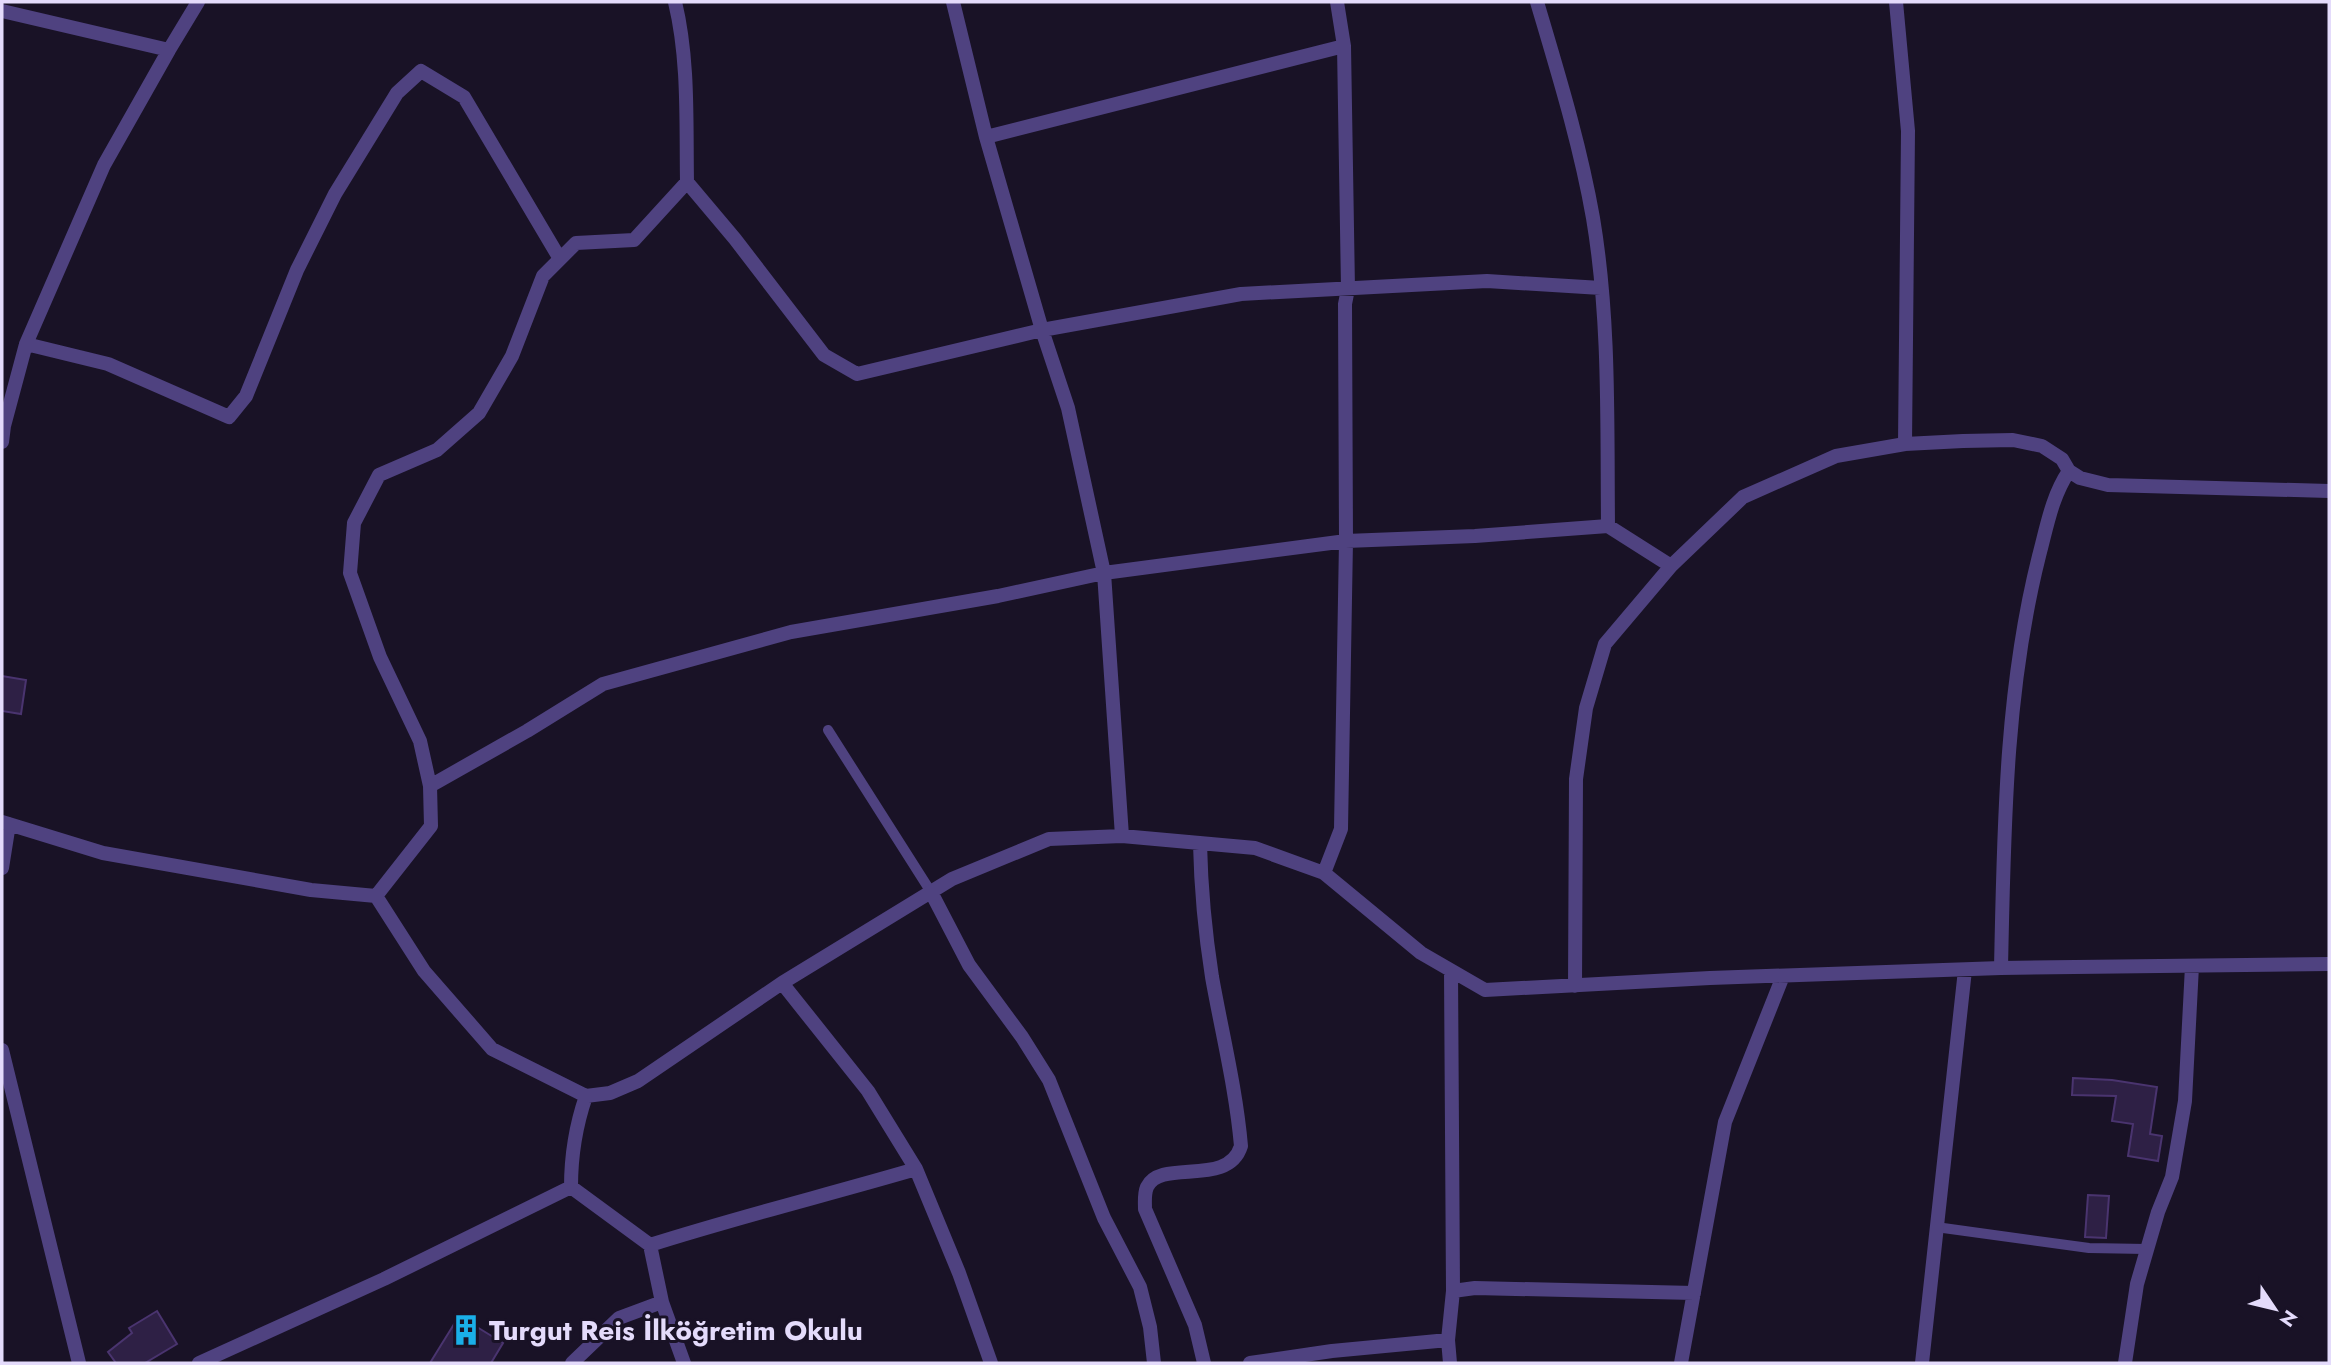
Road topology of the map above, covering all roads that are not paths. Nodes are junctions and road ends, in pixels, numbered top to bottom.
1 (198, 2) edge
2 (675, 2) edge
3 (953, 2) edge
4 (1337, 2) edge
5 (1538, 2) edge
6 (1896, 2) edge
7 (2, 11) edge
8 (1344, 46) junction
9 (169, 50) junction
10 (986, 137) junction
11 (687, 182) junction
12 (560, 259) junction
13 (1601, 288) junction
14 (1348, 289) junction
15 (1042, 330) junction
16 (26, 344) junction
17 (2, 442) edge
18 (1905, 444) junction
19 (2069, 471) junction
20 (2329, 491) edge
21 (1608, 526) junction
22 (1346, 541) junction
23 (1671, 566) junction
24 (1104, 573) junction
25 (828, 730) dead end
26 (430, 786) junction
27 (6, 823) edge
28 (1122, 836) junction
29 (1200, 844) junction
30 (2, 868) edge
31 (1324, 873) junction
32 (930, 892) junction
33 (376, 896) junction
34 (2329, 964) edge
35 (2192, 966) junction
36 (2001, 968) junction
37 (1965, 970) junction
38 (1451, 971) junction
39 (1783, 976) junction
40 (782, 983) junction
41 (1575, 986) junction
42 (2, 1050) edge
43 (586, 1096) junction
44 (916, 1170) junction
45 (571, 1187) junction
46 (1936, 1227) junction
47 (650, 1245) junction
48 (2146, 1249) junction
49 (1453, 1291) junction
50 (1694, 1293) junction
51 (662, 1302) junction
52 (1448, 1340) junction
53 (79, 1363) edge
54 (199, 1363) edge
55 (572, 1363) edge
56 (684, 1363) edge
57 (991, 1363) edge
58 (1154, 1363) edge
59 (1204, 1363) edge
60 (1250, 1363) edge
61 (1450, 1363) edge
62 (1681, 1363) edge
63 (1922, 1363) edge
64 (2125, 1363) edge

1 - 9 street
2 - 11 street
3 - 10 street
4 - 8 street
5 - 13 street
6 - 18 street
7 - 9 street
8 - 10 street
8 - 14 street
9 - 16 street
10 - 15 street
11 - 12 street
11 - 15 street
12 - 16 street
12 - 26 street
13 - 14 street
13 - 21 street
14 - 15 street
14 - 22 street
15 - 24 street
16 - 17 street
18 - 19 street
18 - 23 street
19 - 20 street
19 - 36 street
21 - 22 street
21 - 23 street
22 - 24 street
22 - 31 street
23 - 41 street
24 - 26 street
24 - 28 street
25 - 32 lane
26 - 33 street
27 - 30 street
27 - 33 street
28 - 29 street
28 - 32 street
29 - 31 street
29 - 59 street
31 - 38 street
32 - 40 street
32 - 58 street
33 - 43 street
34 - 35 street
35 - 36 street
35 - 48 street
36 - 37 street
37 - 39 street
37 - 46 street
38 - 41 street
38 - 49 street
39 - 41 street
39 - 50 street
40 - 43 street
40 - 44 street
42 - 53 street
43 - 45 street
44 - 47 street
44 - 57 street
45 - 47 street
45 - 54 street
46 - 48 lane
46 - 63 street
47 - 51 street
48 - 64 street
49 - 50 street
49 - 52 street
50 - 62 street
51 - 55 street
51 - 56 street
52 - 60 street
52 - 61 street

